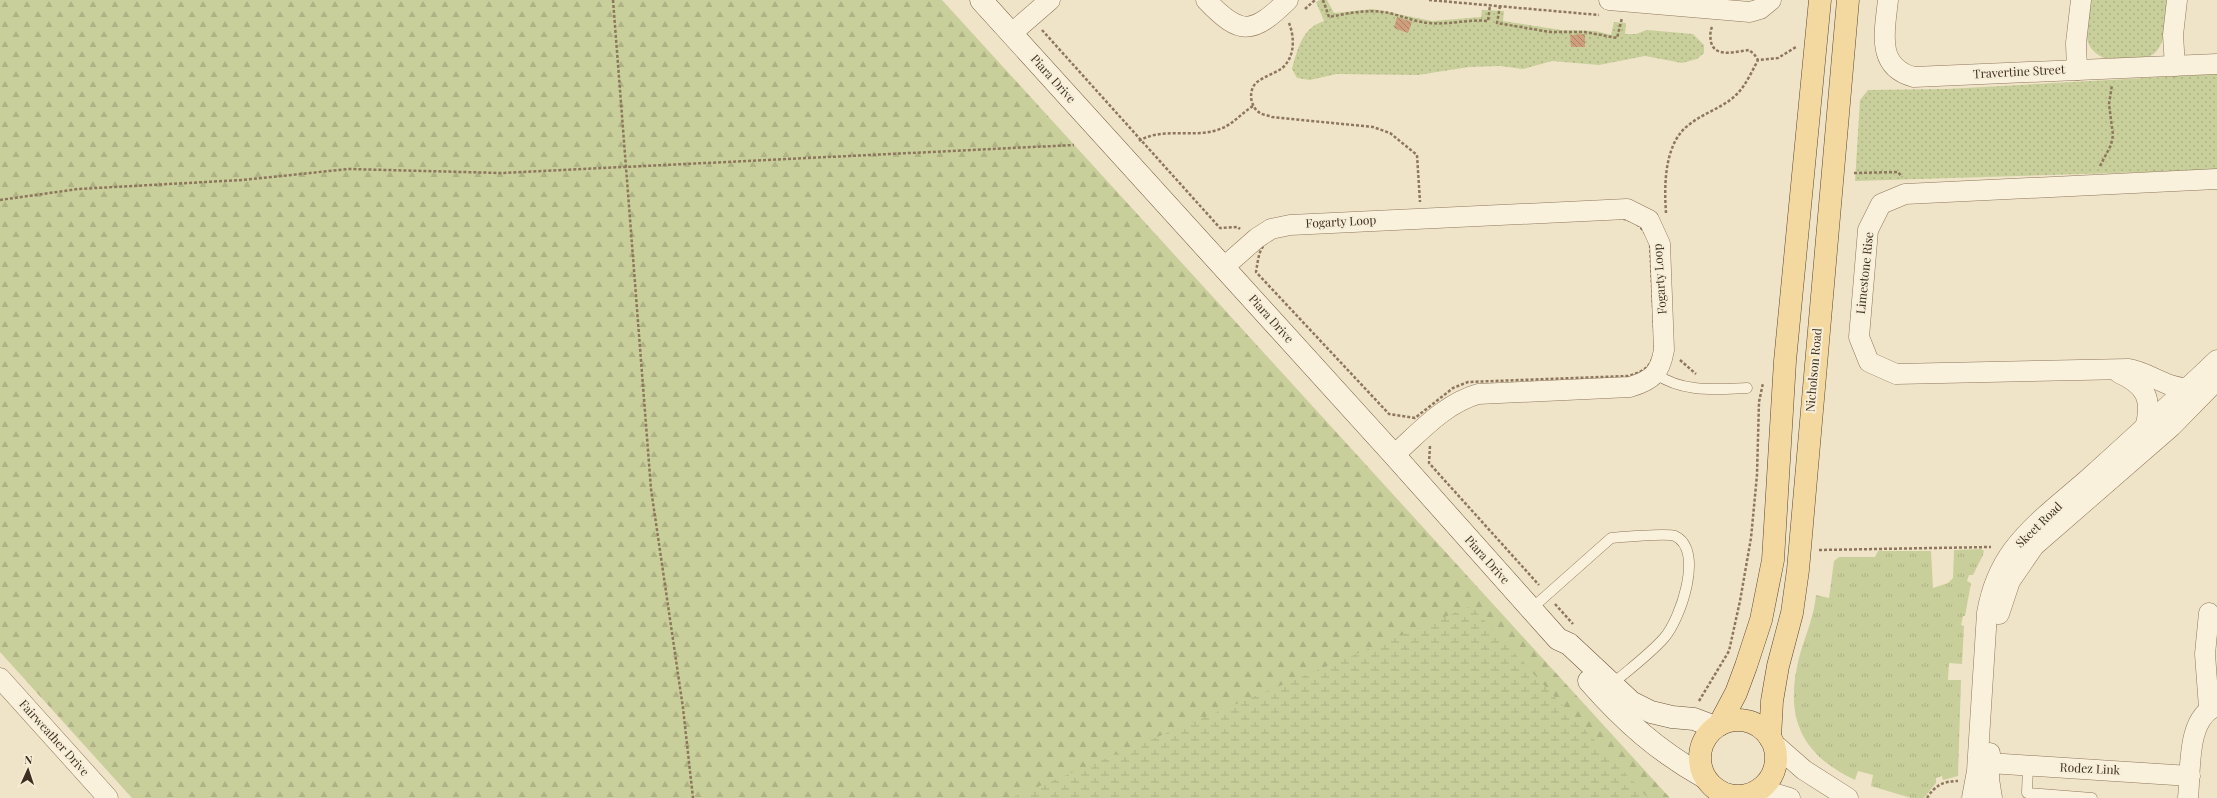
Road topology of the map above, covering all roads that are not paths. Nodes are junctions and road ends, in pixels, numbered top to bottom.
1 (981, 0) edge
2 (1050, 0) edge
3 (1206, 0) edge
4 (1288, 0) edge
5 (1771, 0) edge
6 (1820, 0) edge
7 (1848, 0) edge
8 (1888, 0) edge
9 (2081, 0) edge
10 (2177, 0) edge
11 (1610, 11) edge
12 (1012, 33) junction
13 (2217, 64) edge
14 (2175, 66) junction
15 (2077, 70) junction
16 (2217, 179) edge
17 (1224, 267) junction
18 (2217, 360) edge
19 (2114, 370) junction
20 (1656, 374) junction
21 (2217, 380) edge
22 (1747, 388) dead end
23 (2187, 388) junction
24 (2145, 428) junction
25 (1394, 455) junction
26 (1531, 610) junction
27 (2209, 613) dead end
28 (1558, 639) junction
29 (0, 678) edge
30 (1610, 685) junction
31 (2213, 707) edge
32 (1717, 726) junction
33 (1771, 740) junction
34 (1989, 763) junction
35 (2028, 766) junction
36 (2190, 776) junction
37 (1704, 785) edge
38 (1967, 789) edge
39 (1758, 793) edge
40 (108, 798) edge
41 (1790, 798) edge
42 (1848, 798) edge
43 (1992, 798) edge
44 (2092, 798) edge
45 (2190, 798) edge

1 - 12 street, Piara Drive
2 - 12 street
3 - 4 street
5 - 11 street
6 - 32 main road
7 - 33 main road, Nicholson Road
8 - 15 street, Travertine Street
9 - 15 street
10 - 14 street
12 - 17 street, Piara Drive
13 - 14 street, Travertine Street
14 - 15 street, Travertine Street
16 - 19 street, Limestone Rise
17 - 20 street, Fogarty Loop
17 - 25 street, Piara Drive
18 - 23 street, Skeet Road
19 - 23 street, Limestone Rise
19 - 24 street, Limestone Rise
20 - 22 lane
20 - 25 street
21 - 34 street, Skeet Road
23 - 24 street, Skeet Road
24 - 38 street, Skeet Road
25 - 26 street, Piara Drive
26 - 28 street, Piara Drive
26 - 30 lane
27 - 31 street
28 - 30 street, Piara Drive
28 - 37 street, Piara Drive
29 - 40 street, Fairweather Drive
30 - 32 street, Piara Drive
31 - 36 street
32 - 33 main road
32 - 37 main road
33 - 39 main road
33 - 42 street
34 - 35 street, Rodez Link
34 - 43 street, Skeet Road
35 - 36 street, Rodez Link
35 - 44 lane
36 - 45 street
37 - 39 main road
39 - 41 street

